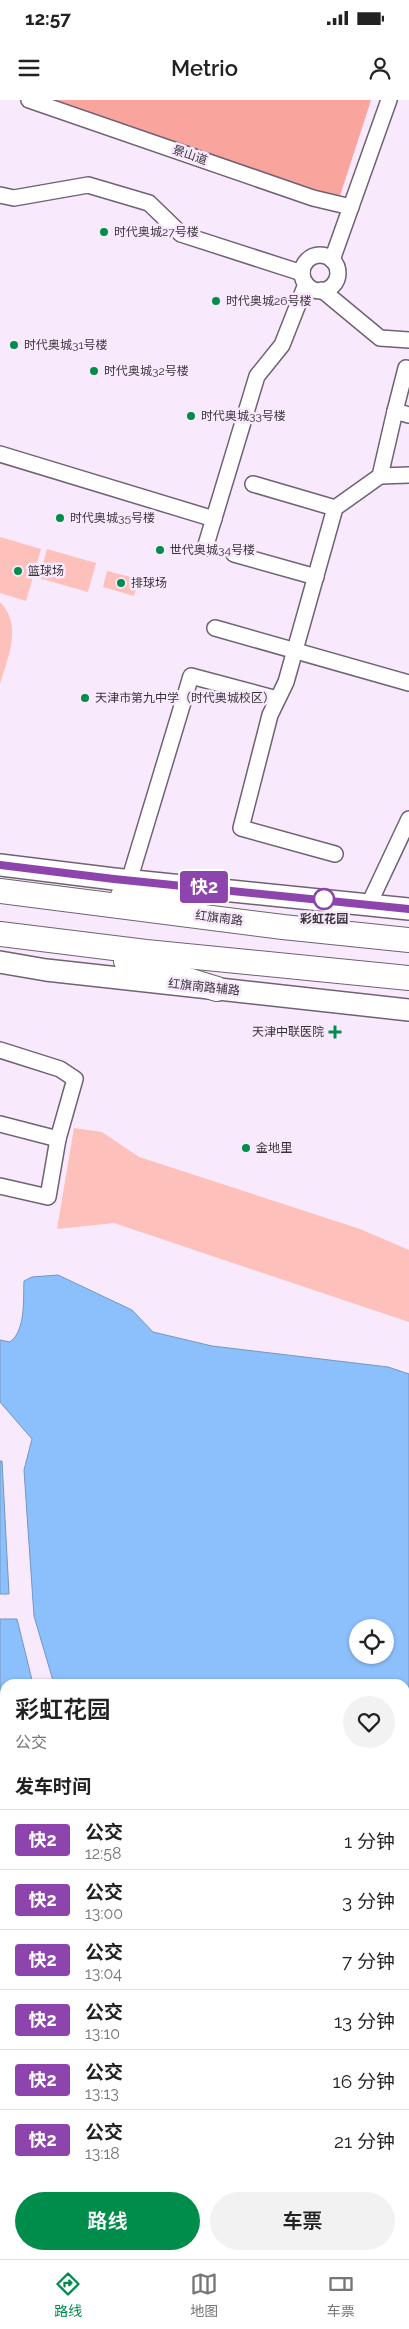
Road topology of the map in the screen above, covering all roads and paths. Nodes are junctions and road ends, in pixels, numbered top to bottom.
1 (29, 100) edge
2 (388, 100) edge
3 (0, 195) edge
4 (351, 207) junction
5 (332, 260) junction
6 (304, 279) junction
7 (322, 290) junction
8 (409, 340) edge
9 (406, 368) dead end
10 (402, 413) edge
11 (0, 454) edge
12 (409, 475) edge
13 (380, 476) junction
14 (253, 484) dead end
15 (334, 508) junction
16 (214, 519) junction
17 (205, 548) dead end
18 (234, 554) dead end
19 (316, 577) junction
20 (215, 628) dead end
21 (295, 650) junction
22 (409, 683) edge
23 (277, 699) junction
24 (409, 820) edge
25 (335, 854) dead end
26 (0, 865) edge
27 (129, 881) junction
28 (213, 888) junction
29 (0, 891) edge
30 (78, 900) junction
31 (369, 904) junction
32 (409, 909) edge
33 (0, 934) edge
34 (409, 940) edge
35 (67, 942) junction
36 (0, 962) edge
37 (409, 978) edge
38 (217, 989) junction
39 (409, 1010) edge
40 (0, 1050) edge
41 (0, 1124) edge
42 (58, 1139) junction
43 (0, 1186) edge

1 - 4 street, 景山道
2 - 4 street
3 - 6 street
4 - 5 street
5 - 6 street
5 - 7 street
6 - 7 street
6 - 16 street
7 - 8 street
9 - 10 street
10 - 13 street
11 - 16 street
12 - 13 street
13 - 15 street
14 - 15 street
15 - 19 street
16 - 17 street
18 - 19 street
19 - 21 street
20 - 21 street
21 - 22 street
21 - 23 street
23 - 25 street
23 - 27 street
24 - 31 street
26 - 27 main road
27 - 28 main road
28 - 30 highway
28 - 31 main road
29 - 30 highway, 红旗南路
30 - 34 highway, 红旗南路
31 - 32 main road
33 - 35 highway
35 - 37 highway
35 - 38 highway
36 - 38 main road, 红旗南路辅路
38 - 39 main road, 红旗南路辅路
40 - 42 street
41 - 42 street
42 - 43 street

